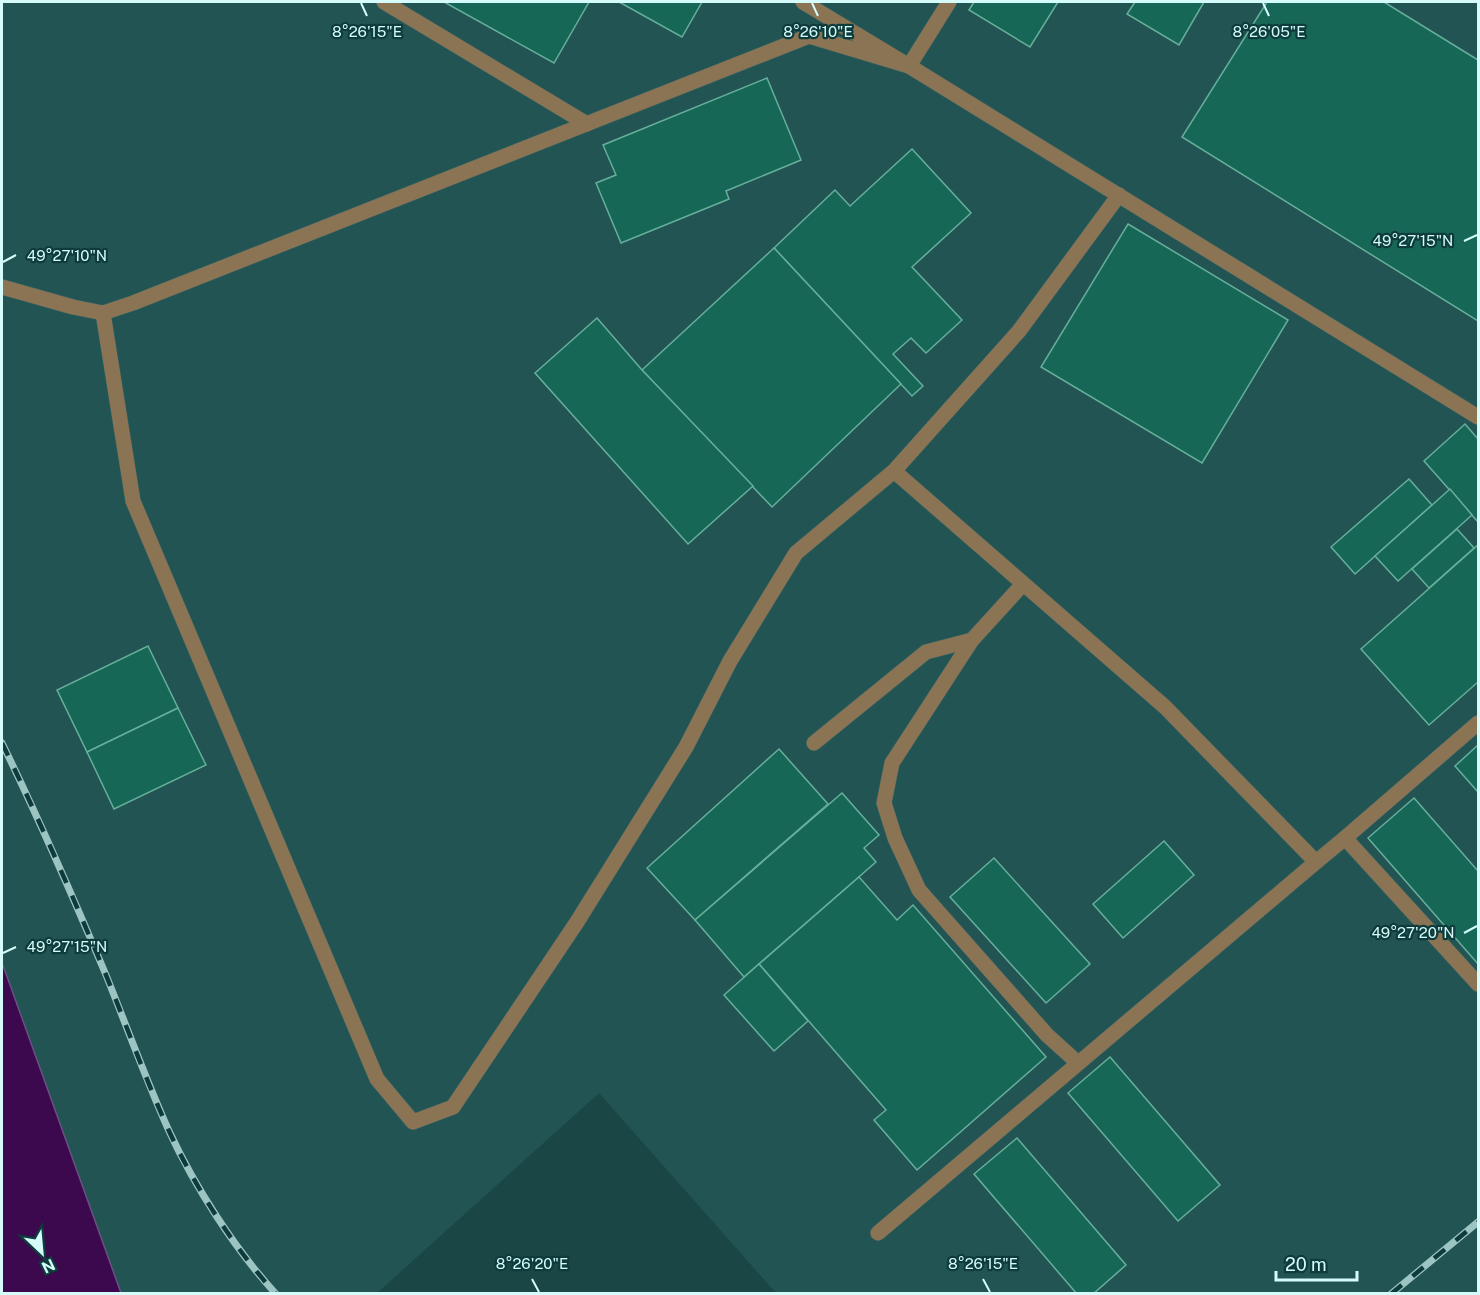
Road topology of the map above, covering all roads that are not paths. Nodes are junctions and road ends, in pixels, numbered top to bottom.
1 (384, 2) edge
2 (803, 2) edge
3 (949, 2) edge
4 (909, 66) junction
5 (587, 124) junction
6 (1119, 195) junction
7 (2, 287) edge
8 (103, 313) junction
9 (1479, 417) edge
10 (894, 471) junction
11 (1023, 584) junction
12 (972, 640) junction
13 (1479, 723) edge
14 (814, 742) dead end
15 (1345, 838) junction
16 (1316, 862) junction
17 (1479, 984) edge
18 (1078, 1063) junction
19 (878, 1233) dead end

1 - 5 lane
2 - 4 lane
3 - 4 lane
4 - 5 lane
4 - 6 lane
5 - 8 lane
6 - 9 lane
6 - 10 lane
7 - 8 lane
8 - 10 lane
10 - 11 lane
11 - 12 lane
11 - 16 lane
12 - 14 lane
12 - 18 lane
13 - 15 lane
15 - 16 lane
15 - 17 lane
16 - 18 lane
18 - 19 lane

